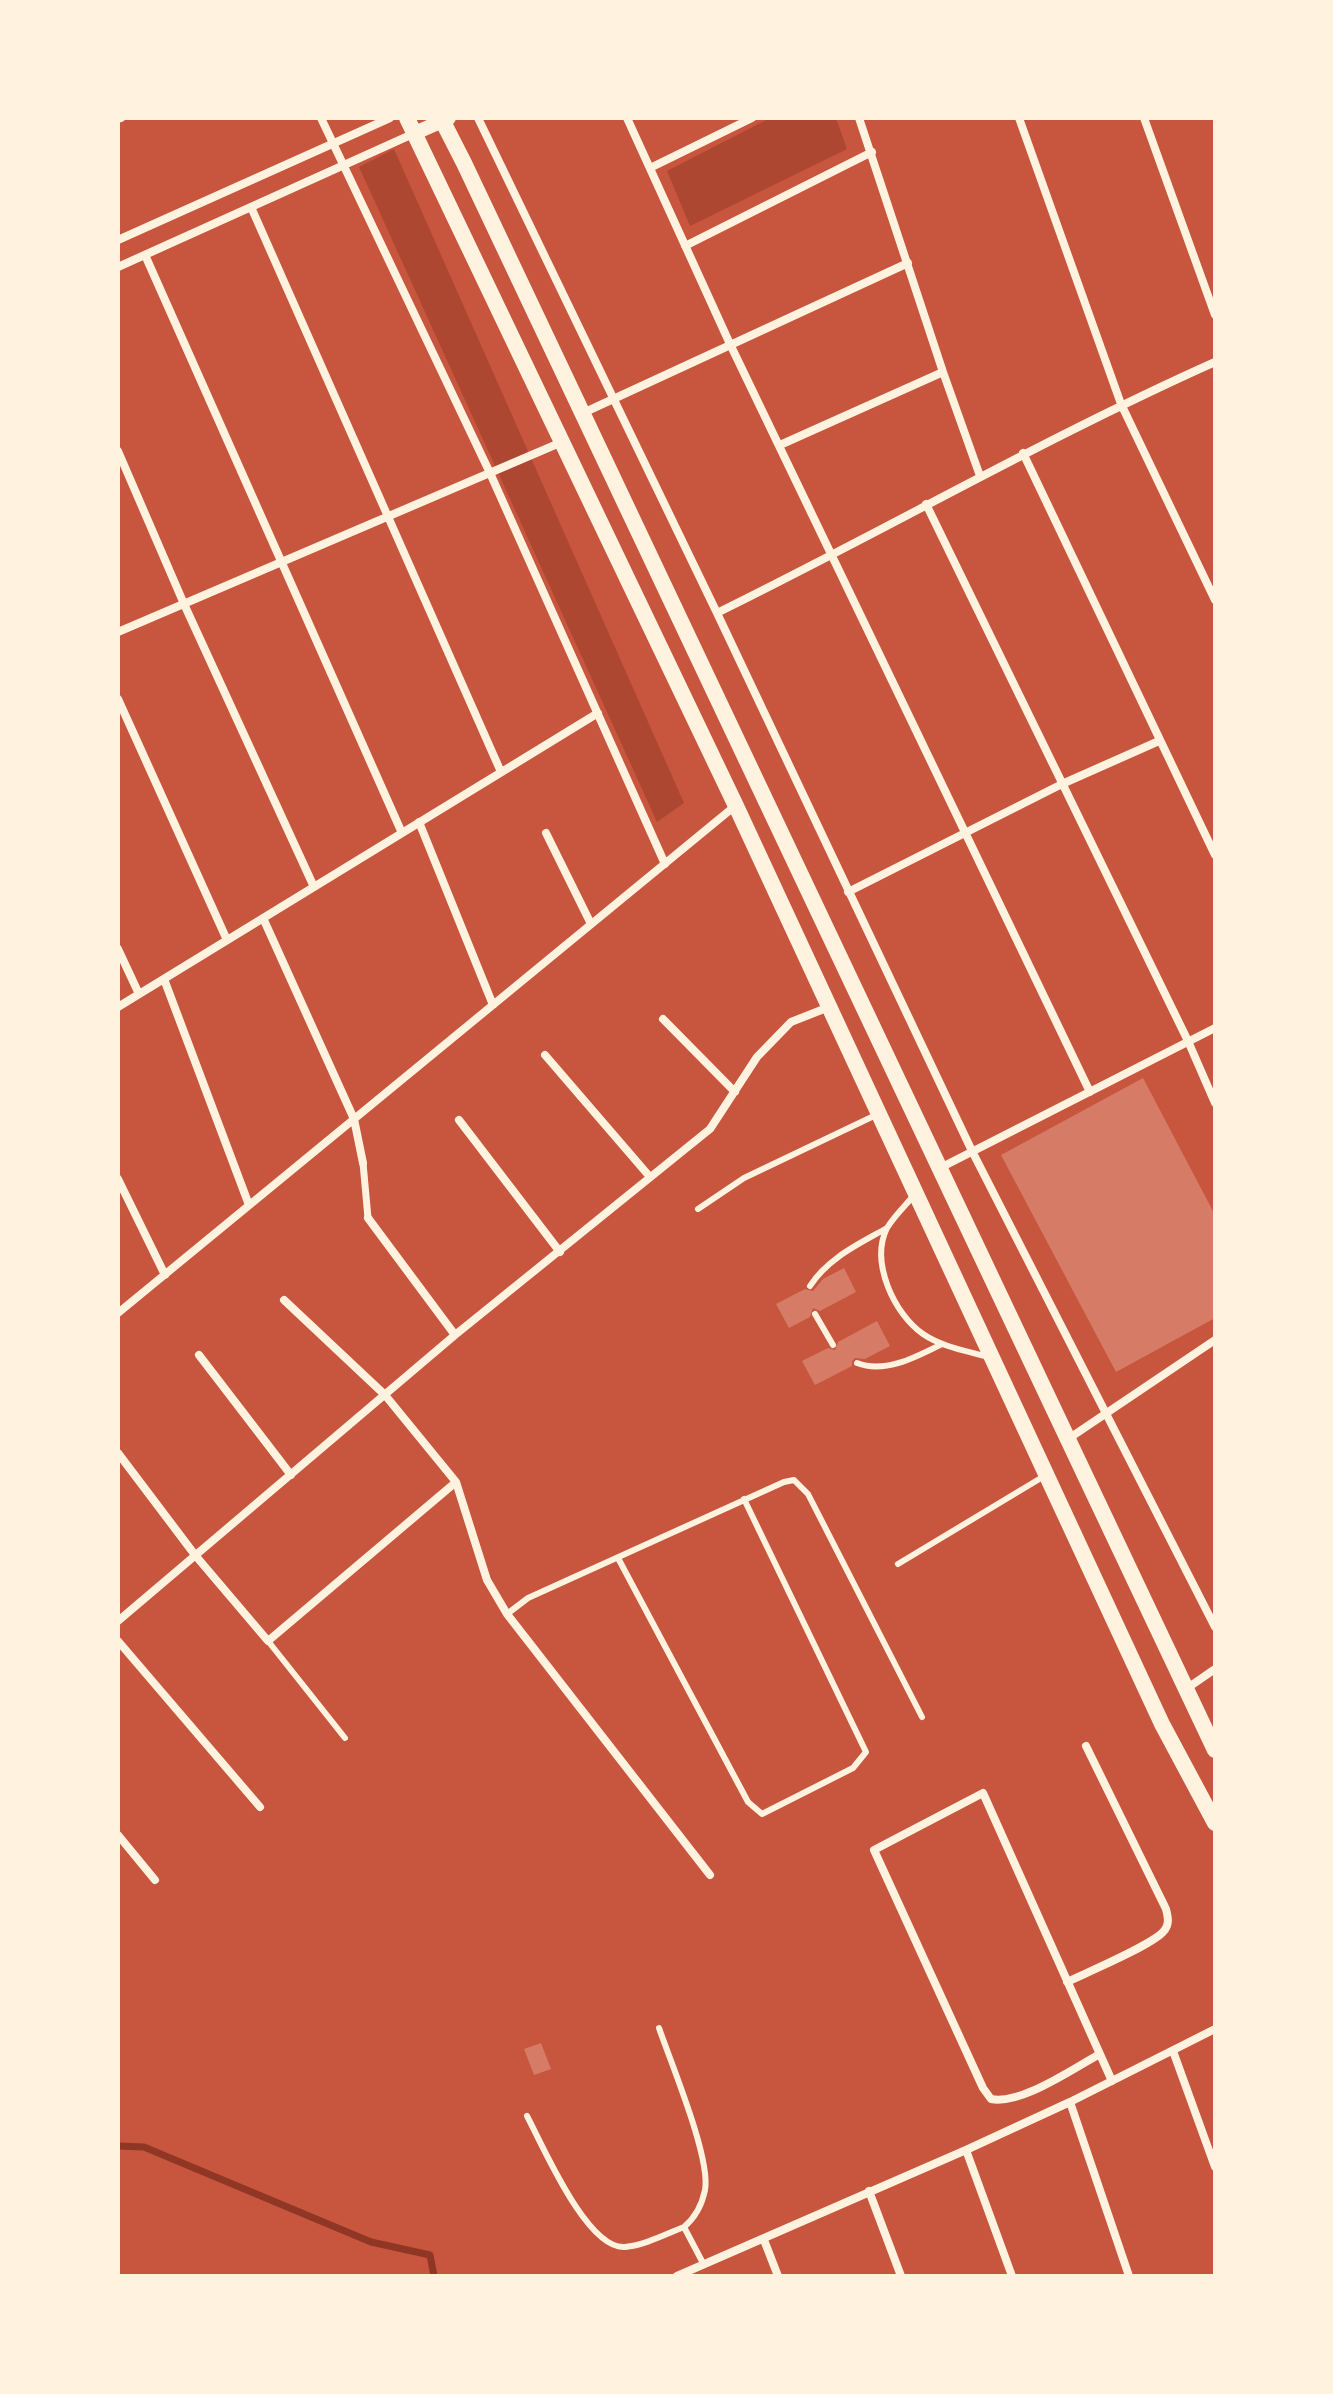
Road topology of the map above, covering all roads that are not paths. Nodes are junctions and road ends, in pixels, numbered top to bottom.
1 (321, 118) edge
2 (390, 118) edge
3 (478, 118) edge
4 (627, 118) edge
5 (752, 118) edge
6 (859, 118) edge
7 (1019, 118) edge
8 (1144, 118) edge
9 (444, 119) edge
10 (411, 126) edge
11 (333, 143) junction
12 (872, 152) junction
13 (343, 165) junction
14 (650, 168) junction
15 (251, 207) junction
16 (119, 236) edge
17 (685, 246) junction
18 (145, 255) junction
19 (908, 263) junction
20 (118, 267) edge
21 (1215, 315) edge
22 (730, 344) junction
23 (1215, 362) edge
24 (943, 372) junction
25 (613, 400) junction
26 (1121, 404) junction
27 (583, 413) junction
28 (563, 442) junction
29 (780, 445) junction
30 (118, 451) edge
31 (1023, 453) junction
32 (490, 473) junction
33 (980, 476) junction
34 (926, 504) junction
35 (387, 517) junction
36 (833, 556) junction
37 (281, 562) junction
38 (1215, 600) edge
39 (184, 604) junction
40 (717, 613) junction
41 (118, 632) edge
42 (118, 699) edge
43 (598, 713) junction
44 (1159, 741) junction
45 (501, 772) junction
46 (1062, 784) junction
47 (736, 806) junction
48 (419, 822) junction
49 (963, 832) junction
50 (402, 833) junction
51 (546, 833) dead end
52 (1215, 855) edge
53 (665, 864) junction
54 (314, 887) junction
55 (848, 892) junction
56 (263, 918) junction
57 (591, 924) junction
58 (227, 940) junction
59 (118, 949) edge
60 (164, 979) junction
61 (139, 994) junction
62 (493, 1005) junction
63 (118, 1007) edge
64 (829, 1007) junction
65 (663, 1019) dead end
66 (1215, 1028) edge
67 (1188, 1041) junction
68 (545, 1055) dead end
69 (735, 1092) junction
70 (1090, 1092) junction
71 (1215, 1103) edge
72 (879, 1114) junction
73 (354, 1119) junction
74 (459, 1120) dead end
75 (972, 1151) junction
76 (363, 1163) joint
77 (940, 1168) junction
78 (650, 1177) junction
79 (118, 1179) edge
80 (915, 1194) junction
81 (249, 1205) junction
82 (698, 1209) dead end
83 (368, 1218) joint
84 (887, 1228) junction
85 (560, 1252) junction
86 (165, 1275) junction
87 (810, 1286) dead end
88 (284, 1300) dead end
89 (118, 1313) edge
90 (815, 1314) dead end
91 (455, 1335) junction
92 (1215, 1340) edge
93 (942, 1344) junction
94 (833, 1345) dead end
95 (199, 1355) dead end
96 (993, 1358) junction
97 (857, 1363) dead end
98 (385, 1395) junction
99 (1106, 1414) junction
100 (1068, 1439) junction
101 (118, 1453) edge
102 (291, 1475) junction
103 (1046, 1475) junction
104 (456, 1482) junction
105 (744, 1499) junction
106 (195, 1555) junction
107 (618, 1558) junction
108 (898, 1564) dead end
109 (507, 1614) junction
110 (118, 1621) edge
111 (1215, 1627) edge
112 (118, 1641) edge
113 (268, 1641) junction
114 (1215, 1669) edge
115 (1185, 1690) junction
116 (922, 1717) dead end
117 (345, 1738) dead end
118 (1086, 1746) dead end
119 (1215, 1750) edge
120 (260, 1807) dead end
121 (1215, 1823) edge
122 (118, 1835) edge
123 (710, 1875) dead end
124 (155, 1880) dead end
125 (1067, 1982) junction
126 (659, 2028) dead end
127 (1215, 2029) edge
128 (1173, 2051) junction
129 (1100, 2054) junction
130 (1112, 2081) junction
131 (1070, 2102) junction
132 (527, 2116) dead end
133 (966, 2150) junction
134 (1215, 2167) edge
135 (869, 2191) junction
136 (684, 2227) junction
137 (764, 2240) junction
138 (705, 2266) junction
139 (677, 2276) edge
140 (778, 2276) edge
141 (901, 2276) edge
142 (1012, 2276) edge
143 (1129, 2276) edge

1 - 11 street
2 - 11 street
3 - 25 street
4 - 14 street
5 - 14 street
6 - 12 street
7 - 26 street
8 - 21 street
9 - 10 street
9 - 27 main road
10 - 13 street
10 - 28 main road
11 - 13 street
11 - 16 street
12 - 17 street
12 - 19 street
13 - 15 street
13 - 32 street
14 - 17 street
15 - 18 street
15 - 35 street
17 - 22 street
18 - 20 street
18 - 37 street
19 - 22 street
19 - 24 street
22 - 25 street
22 - 29 street
23 - 26 street
24 - 29 street
24 - 33 street
25 - 27 street
25 - 40 street
26 - 31 street
26 - 38 street
27 - 77 main road
28 - 32 street
28 - 47 main road
29 - 36 street
30 - 39 street
31 - 33 street
31 - 44 street
32 - 35 street
32 - 43 street
33 - 34 street
34 - 36 street
34 - 46 street
35 - 37 street
35 - 45 street
36 - 40 street
36 - 49 street
37 - 39 street
37 - 50 street
39 - 41 street
39 - 54 street
40 - 55 street
42 - 58 street
43 - 45 street
43 - 53 street
44 - 46 street
44 - 52 street
45 - 48 street
46 - 49 street
46 - 67 street
47 - 53 street
47 - 64 main road
48 - 50 street
48 - 62 street
49 - 55 street
49 - 70 street
50 - 54 street
51 - 57 street
53 - 57 street
54 - 56 street
55 - 75 street
56 - 58 street
56 - 73 street
57 - 62 street
58 - 60 street
59 - 61 street
60 - 61 street
60 - 81 street
61 - 63 street
62 - 73 street
64 - 69 street
64 - 72 main road
65 - 69 street
66 - 67 street
67 - 70 street
67 - 71 street
68 - 78 street
69 - 78 street
70 - 75 street
72 - 80 main road
72 - 82 lane
73 - 76 street
73 - 81 street
74 - 85 street
75 - 77 street
75 - 99 street
76 - 83 street
77 - 100 main road
78 - 85 street
79 - 86 street
80 - 84 lane
80 - 96 main road
81 - 86 street
83 - 91 street
84 - 87 lane
84 - 93 lane
85 - 91 street
86 - 89 street
88 - 98 street
90 - 94 lane
91 - 98 street
92 - 99 street
93 - 96 lane
93 - 97 lane
95 - 102 street
96 - 103 main road
98 - 102 street
98 - 104 street
99 - 100 street
99 - 111 street
100 - 115 main road
101 - 106 street
102 - 106 street
103 - 108 lane
103 - 121 main road
104 - 109 street
104 - 113 street
105 - 107 lane
105 - 107 lane
105 - 116 lane
106 - 110 street
106 - 113 street
107 - 109 lane
109 - 123 street
112 - 120 street
113 - 117 lane
114 - 115 street
115 - 119 main road
118 - 125 street
122 - 124 street
125 - 129 street
125 - 129 street
126 - 136 lane
127 - 128 street
128 - 130 street
128 - 134 street
129 - 130 street
130 - 131 street
131 - 133 street
131 - 143 street
132 - 136 lane
133 - 135 street
133 - 142 street
135 - 137 street
135 - 141 street
136 - 138 lane
137 - 138 street
137 - 140 street
138 - 139 street

